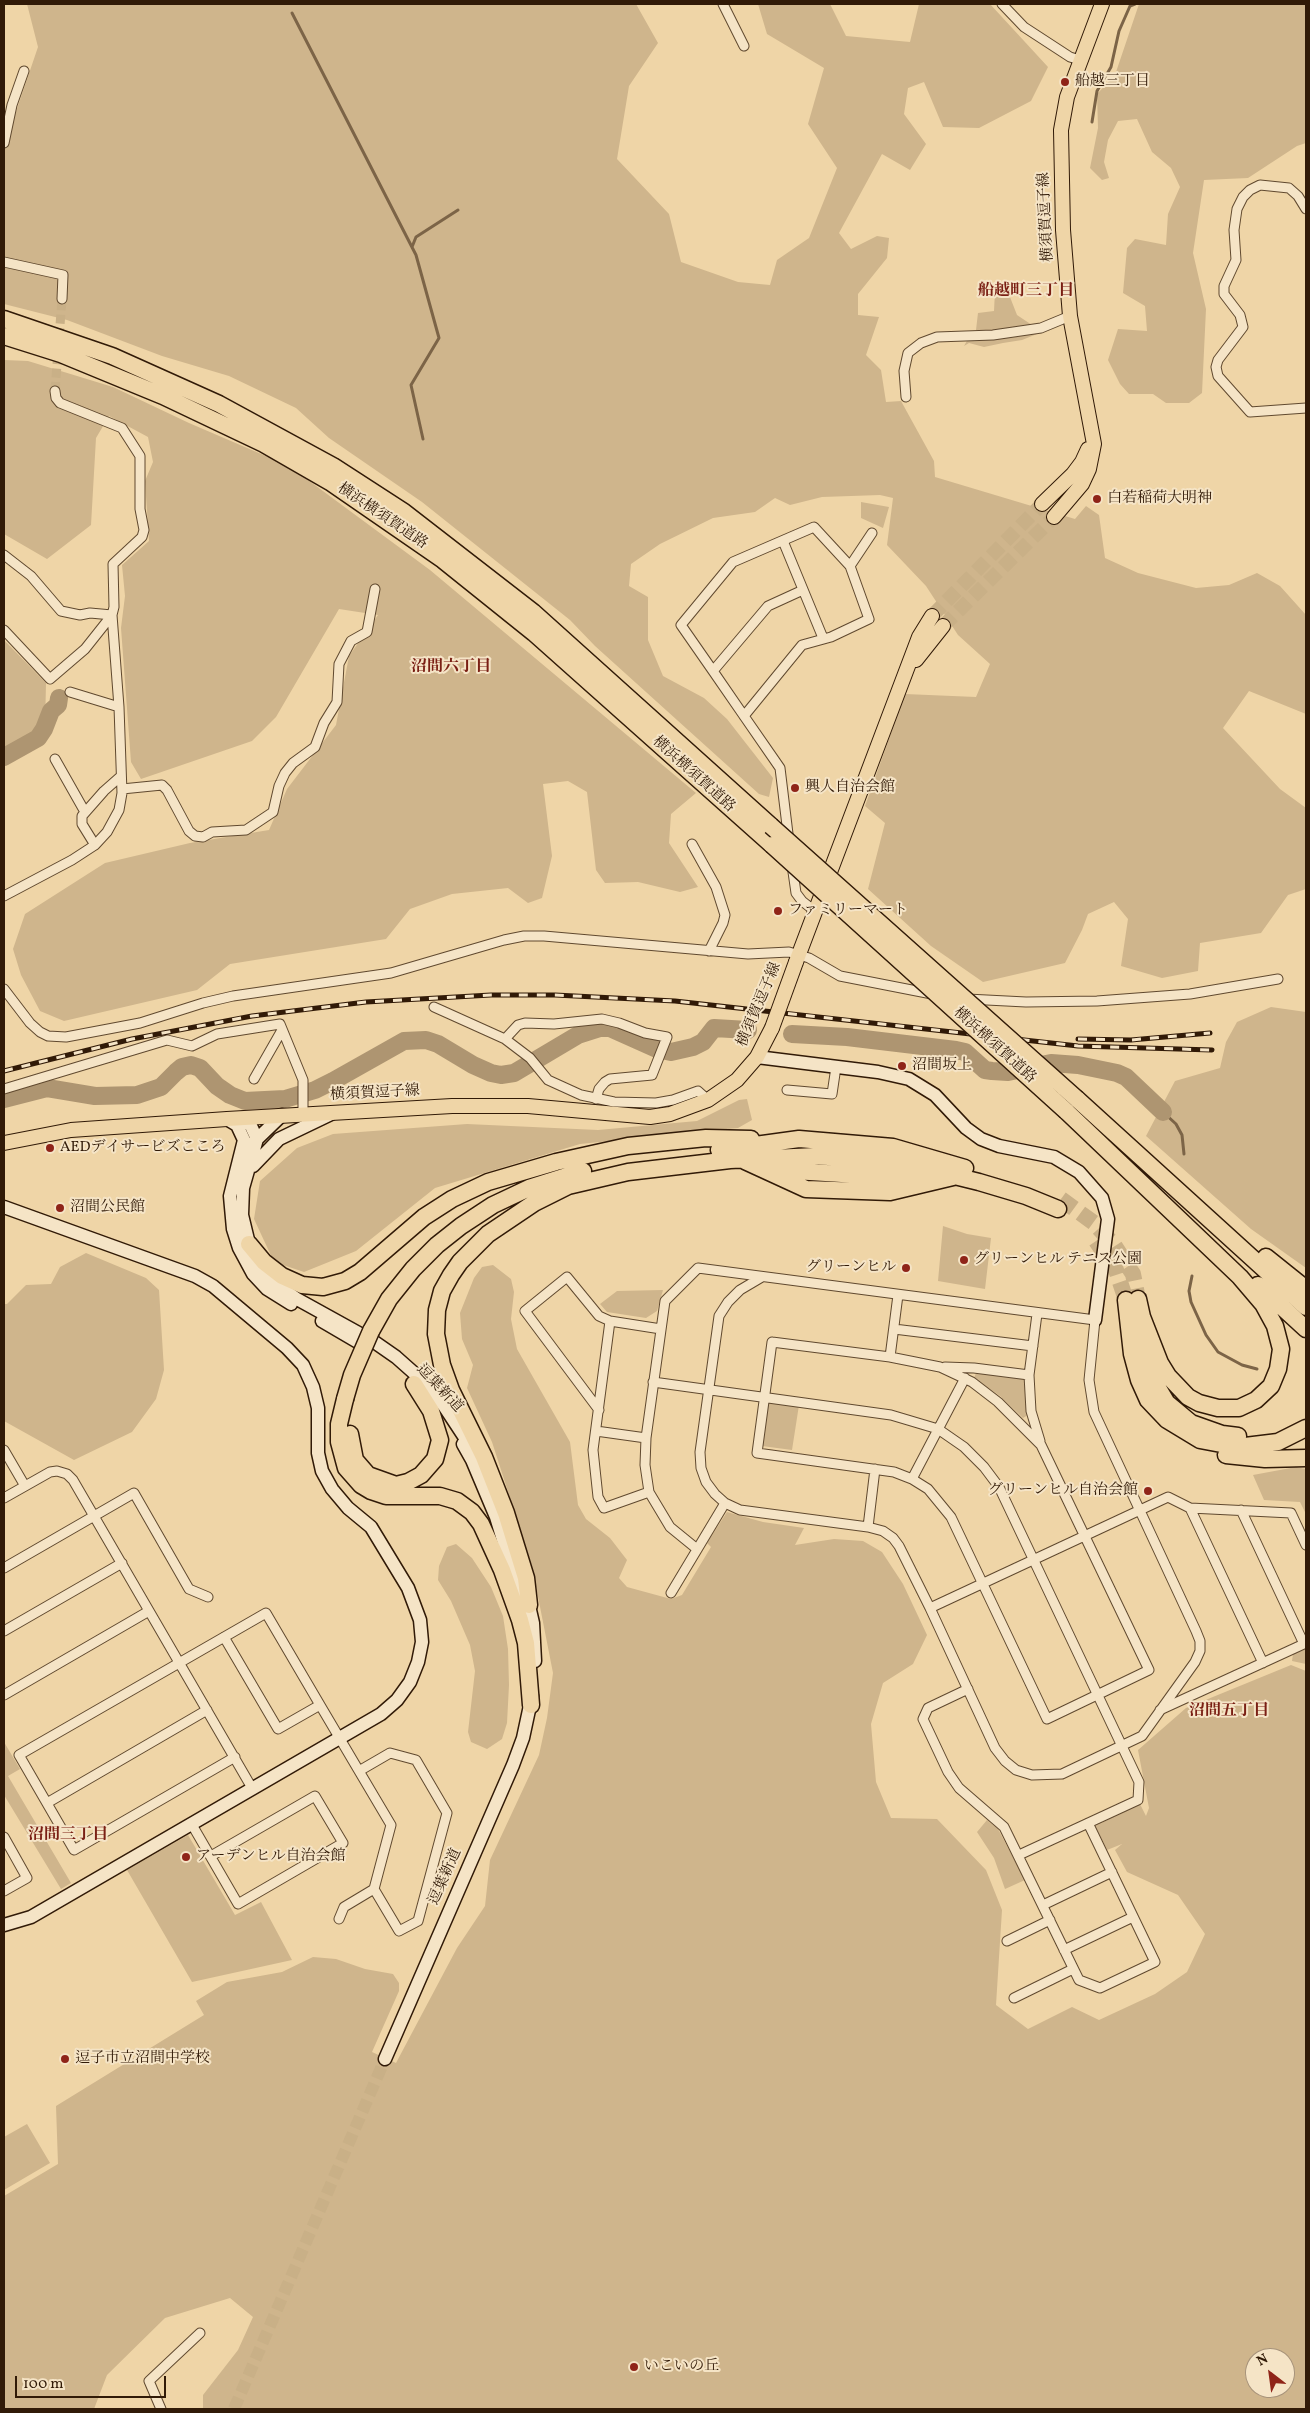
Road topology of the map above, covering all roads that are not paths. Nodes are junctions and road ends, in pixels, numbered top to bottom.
1 (723, 4) edge
2 (1002, 4) edge
3 (1102, 4) edge
4 (744, 46) dead end
5 (1080, 60) junction
6 (24, 71) dead end
7 (4, 143) edge
8 (1306, 209) edge
9 (4, 262) edge
10 (62, 299) tunnel mouth
11 (1070, 316) junction
12 (4, 319) edge
13 (4, 336) edge
14 (55, 391) dead end
15 (906, 397) dead end
16 (1306, 408) edge
17 (1093, 434) junction
18 (1042, 504) tunnel mouth
19 (1054, 517) tunnel mouth
20 (872, 533) dead end
21 (783, 541) junction
22 (4, 555) edge
23 (850, 566) junction
24 (374, 589) dead end
25 (803, 590) junction
26 (112, 615) junction
27 (932, 616) tunnel mouth
28 (943, 626) tunnel mouth
29 (4, 630) edge
30 (823, 638) junction
31 (713, 671) junction
32 (898, 691) junction
33 (70, 692) dead end
34 (119, 707) junction
35 (744, 716) junction
36 (55, 759) dead end
37 (121, 776) junction
38 (122, 789) junction
39 (85, 812) junction
40 (692, 844) dead end
41 (94, 845) junction
42 (4, 896) edge
43 (816, 912) junction
44 (708, 951) junction
45 (797, 958) junction
46 (1278, 979) dead end
47 (4, 989) edge
48 (434, 1007) dead end
49 (282, 1030) junction
50 (506, 1039) junction
51 (757, 1057) junction
52 (836, 1067) junction
53 (254, 1080) dead end
54 (4, 1089) edge
55 (787, 1090) dead end
56 (596, 1099) junction
57 (708, 1100) junction
58 (1071, 1105) junction
59 (304, 1109) junction
60 (333, 1113) junction
61 (282, 1116) junction
62 (243, 1118) junction
63 (227, 1119) junction
64 (257, 1138) junction
65 (774, 1141) junction
66 (4, 1143) edge
67 (748, 1159) junction
68 (1149, 1164) junction
69 (243, 1169) junction
70 (939, 1170) junction
71 (568, 1186) junction
72 (4, 1207) edge
73 (249, 1244) junction
74 (762, 1277) junction
75 (1306, 1289) edge
76 (898, 1295) junction
77 (1306, 1307) edge
78 (1037, 1314) junction
79 (1142, 1317) junction
80 (1095, 1320) junction
81 (610, 1322) junction
82 (661, 1328) junction
83 (894, 1329) junction
84 (1306, 1329) edge
85 (374, 1334) junction
86 (1033, 1346) junction
87 (890, 1357) junction
88 (940, 1367) junction
89 (1029, 1375) junction
90 (965, 1378) junction
91 (654, 1382) junction
92 (414, 1384) junction
93 (708, 1389) junction
94 (764, 1397) junction
95 (349, 1401) junction
96 (599, 1410) junction
97 (1157, 1411) junction
98 (1306, 1416) edge
99 (1306, 1428) edge
100 (938, 1429) junction
101 (596, 1431) junction
102 (646, 1438) junction
103 (1041, 1445) junction
104 (4, 1450) edge
105 (1306, 1458) edge
106 (875, 1469) junction
107 (912, 1479) junction
108 (25, 1486) junction
109 (650, 1492) junction
110 (4, 1498) edge
111 (725, 1503) junction
112 (1190, 1508) junction
113 (1140, 1510) junction
114 (1241, 1510) junction
115 (94, 1516) junction
116 (868, 1527) junction
117 (1085, 1536) junction
118 (1306, 1545) edge
119 (697, 1549) junction
120 (1034, 1560) junction
121 (122, 1563) junction
122 (4, 1568) edge
123 (983, 1584) junction
124 (671, 1593) dead end
125 (208, 1597) dead end
126 (529, 1605) junction
127 (930, 1608) junction
128 (150, 1611) junction
129 (4, 1631) edge
130 (224, 1637) junction
131 (1305, 1643) edge
132 (180, 1663) junction
133 (1263, 1663) junction
134 (968, 1689) junction
135 (4, 1695) edge
136 (1098, 1695) junction
137 (320, 1705) junction
138 (531, 1705) junction
139 (207, 1710) junction
140 (1160, 1710) junction
141 (339, 1737) junction
142 (1121, 1746) junction
143 (235, 1757) junction
144 (359, 1771) junction
145 (252, 1788) junction
146 (47, 1803) junction
147 (1088, 1822) junction
148 (191, 1823) junction
149 (4, 1837) edge
150 (1019, 1855) junction
151 (210, 1856) junction
152 (1112, 1872) junction
153 (374, 1889) junction
154 (4, 1891) edge
155 (1043, 1905) junction
156 (1133, 1916) junction
157 (340, 1919) dead end
158 (1050, 1920) junction
159 (4, 1926) edge
160 (1007, 1941) dead end
161 (1064, 1950) junction
162 (1073, 1969) junction
163 (1014, 1998) dead end
164 (384, 2059) tunnel mouth
165 (200, 2333) dead end
166 (161, 2409) edge

1 - 4 street
2 - 5 street
3 - 5 main road, 横須賀逗子線
5 - 11 main road, 横須賀逗子線
6 - 7 street
8 - 16 street
9 - 10 street
11 - 15 street
11 - 17 main road, 横須賀逗子線
12 - 58 highway, 横浜横須賀道路, bridge
13 - 58 highway, 横浜横須賀道路, bridge
14 - 26 street
17 - 18 main road
17 - 19 main road, 横須賀逗子線
20 - 23 street
21 - 23 street
21 - 25 street
21 - 31 street
22 - 26 street
23 - 30 street
24 - 38 street
25 - 30 street
25 - 31 street
26 - 29 street
26 - 34 street
27 - 32 main road, 横須賀逗子線
28 - 32 main road, 横須賀逗子線
30 - 35 street
31 - 35 street
32 - 43 main road, 横須賀逗子線
33 - 34 street
34 - 37 street
35 - 43 street
36 - 39 street
37 - 38 street
37 - 39 street
38 - 41 street
39 - 41 street
40 - 44 street
41 - 42 street
43 - 45 main road, 横須賀逗子線
44 - 45 street
44 - 47 street
45 - 46 street
45 - 51 main road, 横須賀逗子線, bridge
48 - 50 street
49 - 53 street
49 - 54 street
49 - 59 street
50 - 56 street
50 - 56 street
51 - 52 street
51 - 57 main road, 横須賀逗子線
52 - 55 street
52 - 80 street
56 - 57 street
57 - 60 main road, 横須賀逗子線
58 - 68 highway, 横浜横須賀道路
58 - 79 highway
58 - 84 highway, 横浜横須賀道路
59 - 60 main road, 横須賀逗子線
59 - 61 main road, 横須賀逗子線
60 - 69 street
61 - 62 main road
61 - 64 street
62 - 63 main road
62 - 64 street
63 - 66 main road
63 - 69 street
64 - 69 street
65 - 70 highway
65 - 73 highway
65 - 85 highway
67 - 70 highway
67 - 70 highway
67 - 70 highway
67 - 71 highway
68 - 75 highway
68 - 77 highway, 横浜横須賀道路
69 - 73 street, 逗葉新道
69 - 92 street, 逗葉新道
70 - 70 highway
71 - 85 highway
71 - 126 highway
72 - 141 street
73 - 126 street, 逗葉新道
74 - 76 street
74 - 82 street
74 - 93 street
76 - 78 street
76 - 83 street
78 - 80 street
78 - 86 street
79 - 97 highway
79 - 98 highway
80 - 113 street
81 - 82 street
81 - 96 street
81 - 96 street
82 - 91 street
83 - 86 street
83 - 87 street
85 - 95 highway, bridge
86 - 89 street
87 - 88 street
87 - 94 street
88 - 89 street
88 - 90 street
89 - 103 street
90 - 100 street
90 - 103 street
91 - 93 street
91 - 102 street
92 - 95 highway
92 - 138 street, 逗葉新道
93 - 94 street
93 - 111 street
94 - 100 street
94 - 106 street
95 - 138 highway
96 - 101 street
97 - 99 highway
97 - 105 highway
100 - 107 street
100 - 120 street
101 - 102 street
101 - 109 street
102 - 109 street
103 - 117 street
104 - 108 street
106 - 107 street
106 - 116 street
107 - 123 street
108 - 110 street
108 - 115 street
109 - 119 street
111 - 116 street
111 - 119 street
112 - 113 street
112 - 114 street
112 - 133 street
113 - 117 street
113 - 140 street
114 - 118 street
114 - 131 street
115 - 121 street
115 - 122 street
115 - 125 street
116 - 127 street
117 - 120 street
117 - 136 street
119 - 124 street
120 - 123 street
120 - 136 street
121 - 128 street
121 - 129 street
123 - 127 street
123 - 136 street
126 - 138 street, 逗葉新道
127 - 134 street
128 - 132 street
128 - 135 street
130 - 132 street
130 - 137 street
130 - 137 street
131 - 133 street
132 - 139 street
132 - 146 street
133 - 140 street
134 - 142 street
134 - 150 street
136 - 142 street
137 - 141 street
138 - 164 street, 逗葉新道
139 - 143 street
139 - 146 street
140 - 142 street
141 - 144 street
141 - 145 street
142 - 147 street
143 - 145 street
143 - 146 street
144 - 153 street
144 - 153 street
145 - 148 street
147 - 150 street
147 - 152 street
148 - 151 street
148 - 159 street
149 - 154 street
150 - 155 street
151 - 151 street
152 - 155 street
152 - 156 street
153 - 157 street
155 - 158 street
156 - 161 street
156 - 162 street
158 - 160 street
158 - 161 street
161 - 162 street
162 - 163 street
165 - 166 street

